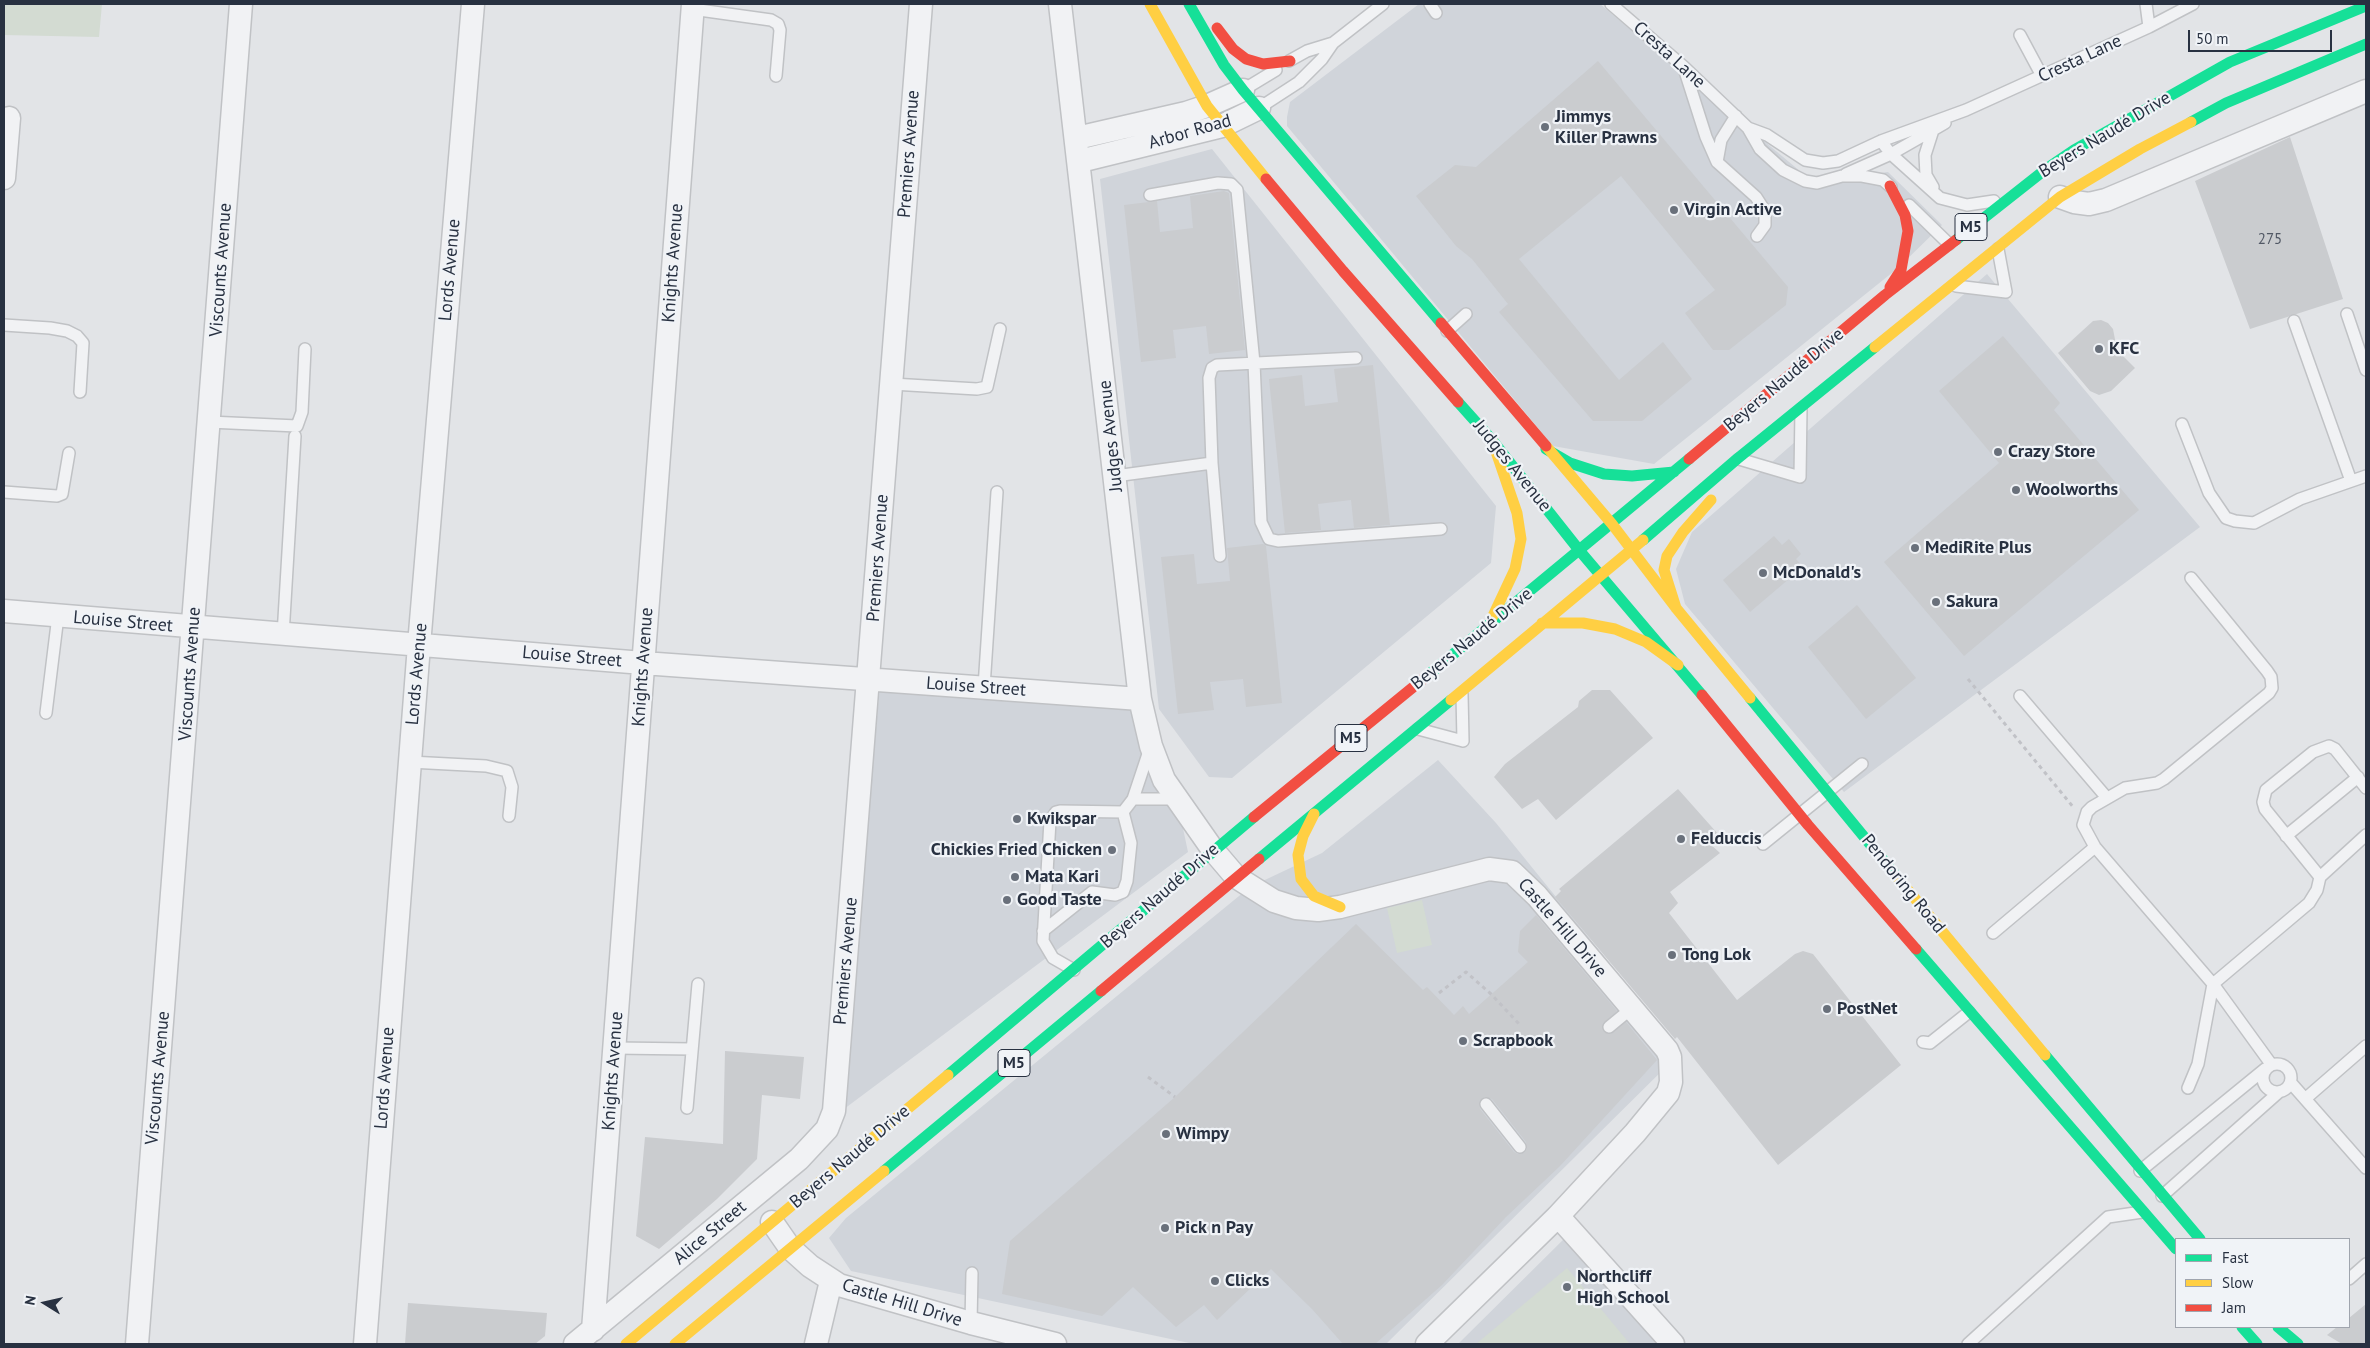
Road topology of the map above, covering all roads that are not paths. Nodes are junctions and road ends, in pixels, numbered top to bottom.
1 (240, 4) edge
2 (473, 4) edge
3 (921, 4) edge
4 (1060, 4) edge
5 (1150, 4) edge
6 (1189, 4) edge
7 (1196, 4) edge
8 (1383, 4) edge
9 (2146, 4) edge
10 (2193, 4) edge
11 (1615, 5) edge
12 (692, 6) edge
13 (2366, 6) edge
14 (2149, 27) junction
15 (2020, 35) dead end
16 (1334, 43) junction
17 (2366, 44) edge
18 (1290, 61) junction
19 (1684, 67) junction
20 (776, 76) dead end
21 (2042, 76) junction
22 (1243, 90) junction
23 (2366, 91) edge
24 (1208, 106) junction
25 (1259, 108) junction
26 (1966, 110) junction
27 (1736, 116) junction
28 (9, 118) dead end
29 (1222, 126) junction
30 (1748, 128) junction
31 (1933, 130) junction
32 (1077, 138) junction
33 (1881, 141) junction
34 (1891, 154) junction
35 (1080, 161) junction
36 (1717, 162) junction
37 (1842, 176) junction
38 (4, 178) edge
39 (1890, 186) junction
40 (1150, 195) dead end
41 (2054, 195) junction
42 (1940, 198) junction
43 (2008, 198) junction
44 (1758, 236) dead end
45 (1949, 244) junction
46 (1965, 247) dead end
47 (1998, 248) junction
48 (1952, 286) junction
49 (1885, 295) junction
50 (1466, 314) dead end
51 (2348, 314) dead end
52 (2294, 321) dead end
53 (4, 325) edge
54 (1000, 329) dead end
55 (1447, 331) junction
56 (305, 349) dead end
57 (1356, 358) dead end
58 (1254, 364) junction
59 (2366, 370) edge
60 (892, 384) junction
61 (80, 392) dead end
62 (1801, 408) junction
63 (209, 422) junction
64 (2182, 424) dead end
65 (295, 436) dead end
66 (1492, 440) junction
67 (1546, 449) junction
68 (69, 453) dead end
69 (1733, 462) junction
70 (1212, 463) junction
71 (1674, 472) junction
72 (1115, 476) junction
73 (2366, 476) edge
74 (2351, 481) junction
75 (4, 492) edge
76 (998, 492) dead end
77 (1612, 524) junction
78 (1441, 529) dead end
79 (1579, 550) junction
80 (1632, 550) junction
81 (1220, 556) dead end
82 (1601, 574) junction
83 (2191, 578) dead end
84 (1676, 608) junction
85 (4, 611) edge
86 (58, 616) junction
87 (1542, 623) junction
88 (1489, 626) junction
89 (194, 628) junction
90 (283, 635) junction
91 (419, 645) junction
92 (643, 663) junction
93 (1678, 665) junction
94 (869, 679) junction
95 (984, 687) junction
96 (1461, 690) junction
97 (2020, 696) dead end
98 (1140, 699) junction
99 (46, 713) dead end
100 (1416, 728) junction
101 (1150, 746) junction
102 (410, 762) junction
103 (1862, 764) dead end
104 (2358, 777) junction
105 (2366, 788) edge
106 (1827, 792) junction
107 (2107, 798) junction
108 (1133, 799) junction
109 (1175, 799) junction
110 (1316, 811) junction
111 (1123, 812) junction
112 (1799, 813) junction
113 (509, 816) dead end
114 (2366, 835) edge
115 (2286, 836) junction
116 (1763, 844) dead end
117 (2095, 847) junction
118 (1213, 850) junction
119 (1236, 877) junction
120 (2320, 877) junction
121 (1340, 907) junction
122 (1043, 931) junction
123 (1993, 933) dead end
124 (1074, 970) junction
125 (698, 984) dead end
126 (2213, 984) junction
127 (1632, 1008) junction
128 (1970, 1011) junction
129 (1610, 1027) dead end
130 (1922, 1042) dead end
131 (2366, 1046) edge
132 (614, 1048) junction
133 (692, 1049) junction
134 (2268, 1067) junction
135 (2291, 1083) junction
136 (2188, 1088) dead end
137 (2279, 1092) junction
138 (2305, 1099) junction
139 (1486, 1104) dead end
140 (687, 1108) dead end
141 (834, 1111) joint
142 (1520, 1147) dead end
143 (2366, 1168) edge
144 (2142, 1170) junction
145 (2123, 1187) junction
146 (2163, 1195) junction
147 (2144, 1211) junction
148 (1558, 1216) junction
149 (772, 1222) junction
150 (2199, 1238) edge
151 (790, 1248) junction
152 (2175, 1249) edge
153 (2366, 1264) edge
154 (972, 1273) dead end
155 (2350, 1278) edge
156 (831, 1281) junction
157 (971, 1323) junction
158 (2243, 1328) edge
159 (2279, 1328) edge
160 (593, 1330) junction
161 (137, 1344) edge
162 (364, 1344) edge
163 (575, 1344) edge
164 (626, 1344) edge
165 (675, 1344) edge
166 (816, 1344) edge
167 (1055, 1344) edge
168 (1427, 1344) edge
169 (1673, 1344) edge
170 (1968, 1344) edge
171 (2257, 1344) edge
172 (2298, 1344) edge

1 - 63 street, Viscounts Avenue
2 - 91 street, Lords Avenue
3 - 60 street, Premiers Avenue
4 - 32 street, Judges Avenue
5 - 24 main road, Judges Avenue
6 - 22 main road, Judges Avenue
7 - 18 main road
8 - 16 lane, Arbor Road
9 - 14 lane
10 - 14 lane, Cresta Lane
11 - 19 lane, Cresta Lane
12 - 20 lane
12 - 92 street, Knights Avenue
13 - 43 main road, Beyers Naudé Drive / M5
14 - 21 lane, Cresta Lane
15 - 21 lane
16 - 18 lane, Arbor Road
16 - 25 lane, Arbor Road
17 - 41 main road, Beyers Naudé Drive / M5
18 - 22 lane, Arbor Road
19 - 27 lane, Cresta Lane
19 - 36 lane
21 - 26 lane, Cresta Lane
22 - 24 street, Arbor Road
22 - 25 main road, Judges Avenue
23 - 41 street, Beyers Naudé Drive
24 - 29 main road, Judges Avenue
24 - 32 street, Arbor Road
25 - 29 street, Arbor Road
25 - 55 main road, Judges Avenue
26 - 31 lane, Cresta Lane
26 - 33 lane, Cresta Lane
27 - 30 lane, Cresta Lane
27 - 36 lane
28 - 38 street
29 - 35 street, Arbor Road
29 - 66 main road, Judges Avenue
30 - 33 lane, Cresta Lane
30 - 37 lane, Cresta Lane
31 - 34 lane, Cresta Lane
31 - 42 lane
32 - 35 street, Judges Avenue
33 - 34 lane
34 - 37 lane, Cresta Lane
34 - 42 lane
35 - 72 street, Judges Avenue
36 - 44 lane
37 - 39 lane, Cresta Lane
39 - 45 lane, Cresta Lane
39 - 49 main road
40 - 58 lane
41 - 47 main road, Beyers Naudé Drive / M5
42 - 43 lane
43 - 45 main road, Beyers Naudé Drive / M5
45 - 46 main road
45 - 49 main road, Beyers Naudé Drive / M5
47 - 48 main road, Beyers Naudé Drive / M5
47 - 48 lane
48 - 62 main road, Beyers Naudé Drive / M5
49 - 71 main road, Beyers Naudé Drive / M5
50 - 55 lane
51 - 59 lane
52 - 74 lane
53 - 61 lane
54 - 60 lane
55 - 67 main road, Judges Avenue
56 - 63 lane
57 - 58 lane
58 - 70 lane
58 - 78 lane
60 - 94 street, Premiers Avenue
62 - 69 main road, Beyers Naudé Drive / M5
62 - 69 lane
63 - 89 street, Viscounts Avenue
64 - 74 lane
65 - 90 lane
66 - 79 main road, Judges Avenue
66 - 88 main road
67 - 71 main road
67 - 77 main road, Judges Avenue
68 - 75 lane
69 - 80 main road, Beyers Naudé Drive / M5
69 - 84 main road
70 - 72 lane
70 - 81 lane
71 - 77 main road, Beyers Naudé Drive / M5
72 - 98 street, Judges Avenue
73 - 74 lane
76 - 95 lane
77 - 79 main road, Beyers Naudé Drive / M5
77 - 80 main road, Pendoring Road
79 - 82 main road, Pendoring Road
79 - 88 main road, Beyers Naudé Drive / M5
80 - 82 main road, Beyers Naudé Drive / M5
80 - 84 main road, Pendoring Road
82 - 87 main road, Beyers Naudé Drive / M5
82 - 93 main road, Pendoring Road
83 - 107 lane
84 - 106 main road, Pendoring Road
85 - 86 street, Louise Street
86 - 89 street, Louise Street
86 - 99 lane
87 - 93 main road
87 - 96 main road, Beyers Naudé Drive / M5
88 - 118 main road, Beyers Naudé Drive / M5
89 - 90 street, Louise Street
89 - 161 street, Viscounts Avenue
90 - 91 street, Louise Street
91 - 92 street, Louise Street
91 - 102 street, Lords Avenue
92 - 94 street, Louise Street
92 - 132 street, Knights Avenue
93 - 112 main road, Pendoring Road
94 - 95 street, Louise Street
94 - 141 street, Premiers Avenue
95 - 98 street, Louise Street
96 - 100 main road, Beyers Naudé Drive / M5
96 - 100 lane
97 - 107 lane
98 - 101 street, Judges Avenue
100 - 110 main road, Beyers Naudé Drive / M5
101 - 108 lane
101 - 109 street, Judges Avenue
102 - 113 lane
102 - 162 street, Lords Avenue
103 - 106 lane
104 - 105 lane
104 - 115 lane
104 - 115 lane
106 - 112 lane
106 - 144 main road, Pendoring Road
107 - 117 lane
108 - 109 lane
108 - 111 lane
109 - 118 street, Judges Avenue
110 - 119 main road, Beyers Naudé Drive / M5
110 - 121 main road
111 - 122 lane
111 - 122 lane
112 - 116 lane
112 - 128 main road, Pendoring Road
114 - 120 lane
115 - 120 lane
117 - 123 lane
117 - 126 lane
118 - 119 street, Castle Hill Drive
118 - 124 main road, Beyers Naudé Drive / M5
119 - 121 street, Castle Hill Drive
119 - 151 main road, Beyers Naudé Drive / M5
120 - 126 lane
121 - 127 street, Castle Hill Drive
122 - 124 lane
124 - 149 main road, Beyers Naudé Drive / M5
125 - 133 lane
126 - 134 lane
126 - 136 lane
127 - 129 lane
127 - 148 street, Castle Hill Drive
128 - 130 lane
128 - 145 main road, Pendoring Road
131 - 138 lane
132 - 133 lane
132 - 160 street, Knights Avenue
133 - 140 lane
134 - 135 lane
134 - 137 lane
134 - 144 lane
135 - 137 lane
135 - 138 lane
137 - 146 lane
138 - 143 lane
139 - 142 lane
141 - 160 street, Alice Street
144 - 145 lane
144 - 146 main road, Pendoring Road
145 - 147 main road, Pendoring Road
146 - 147 lane
146 - 150 main road, Pendoring Road
147 - 152 main road, Pendoring Road
147 - 170 lane
148 - 168 street, Castle Hill Drive
148 - 169 street
149 - 151 street, Castle Hill Drive
149 - 164 main road, Beyers Naudé Drive / M5
151 - 156 street, Castle Hill Drive
151 - 165 main road, Beyers Naudé Drive / M5
153 - 155 lane
154 - 157 lane
156 - 157 street, Castle Hill Drive
156 - 166 street
157 - 167 street, Castle Hill Drive
158 - 171 main road
159 - 172 main road
160 - 163 street, Alice Street

